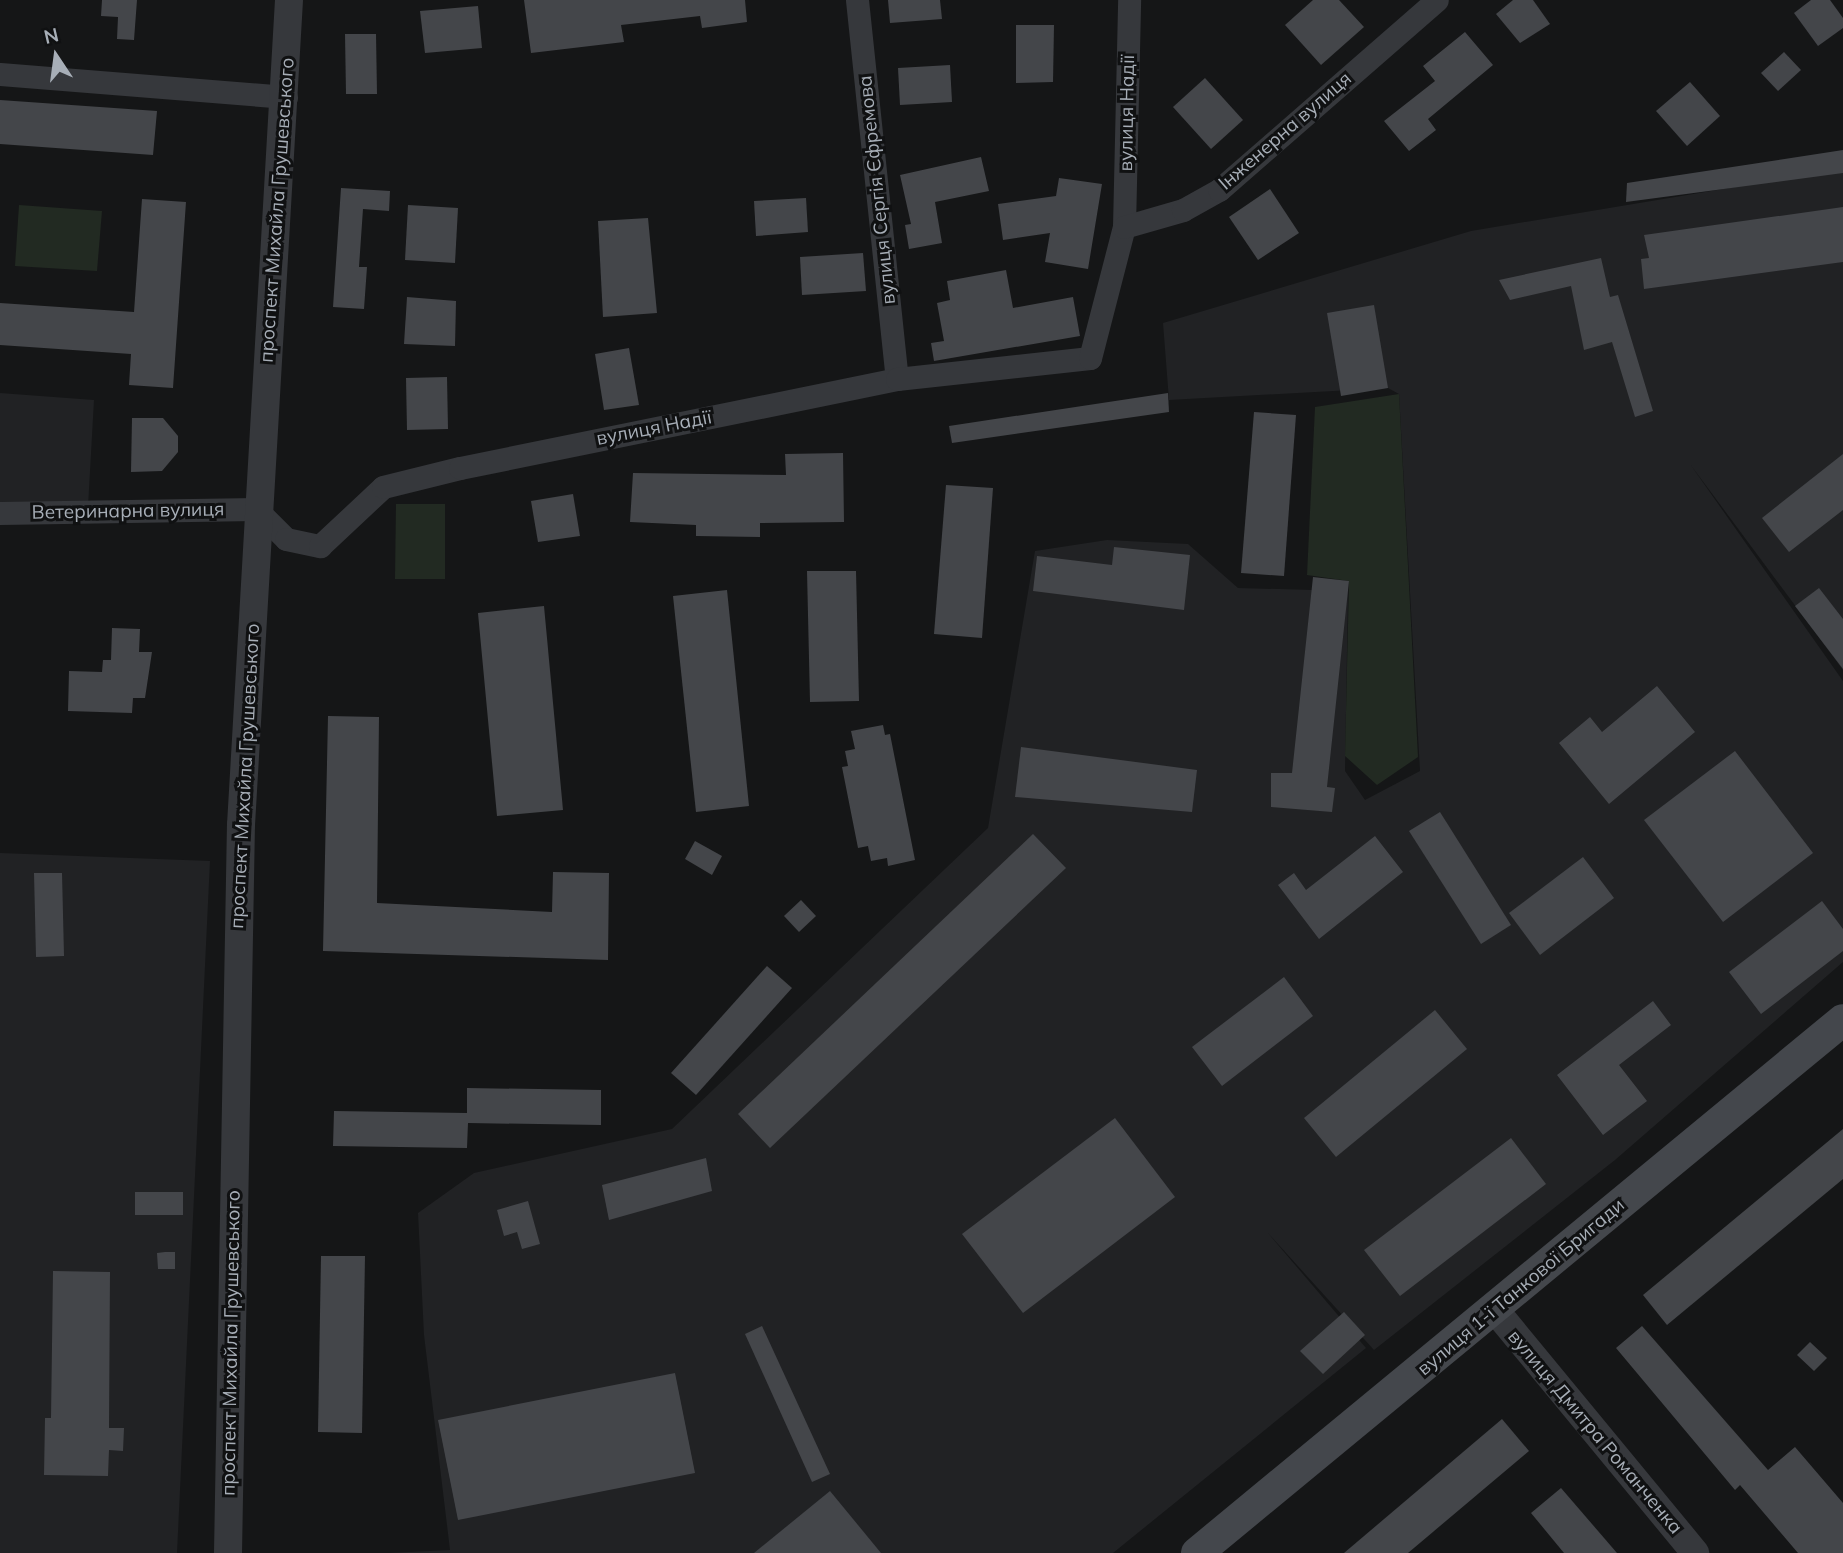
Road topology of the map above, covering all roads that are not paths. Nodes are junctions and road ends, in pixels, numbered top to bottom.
1 (289, 0) edge
2 (857, 0) edge
3 (1129, 0) edge
4 (1437, 0) edge
5 (0, 74) edge
6 (286, 97) junction
7 (1124, 227) junction
8 (897, 379) junction
9 (256, 509) junction
10 (0, 513) edge
11 (1843, 1020) edge
12 (1495, 1310) junction
13 (228, 1553) edge
14 (1197, 1553) edge
15 (1695, 1553) edge

1 - 6 street, проспект Михайла Грушевського
2 - 8 street, вулиця Сергія Єфремова
3 - 7 street, вулиця Надії
4 - 7 street, Інженерна вулиця
5 - 6 street
6 - 9 street, проспект Михайла Грушевського
7 - 8 street, вулиця Надії
8 - 9 street, вулиця Надії
9 - 10 street, Ветеринарна вулиця
9 - 13 street, проспект Михайла Грушевського
11 - 12 main road, вулиця 1-ї Танкової Бригади
12 - 14 main road, вулиця 1-ї Танкової Бригади
12 - 15 street, вулиця Дмитра Романченка

